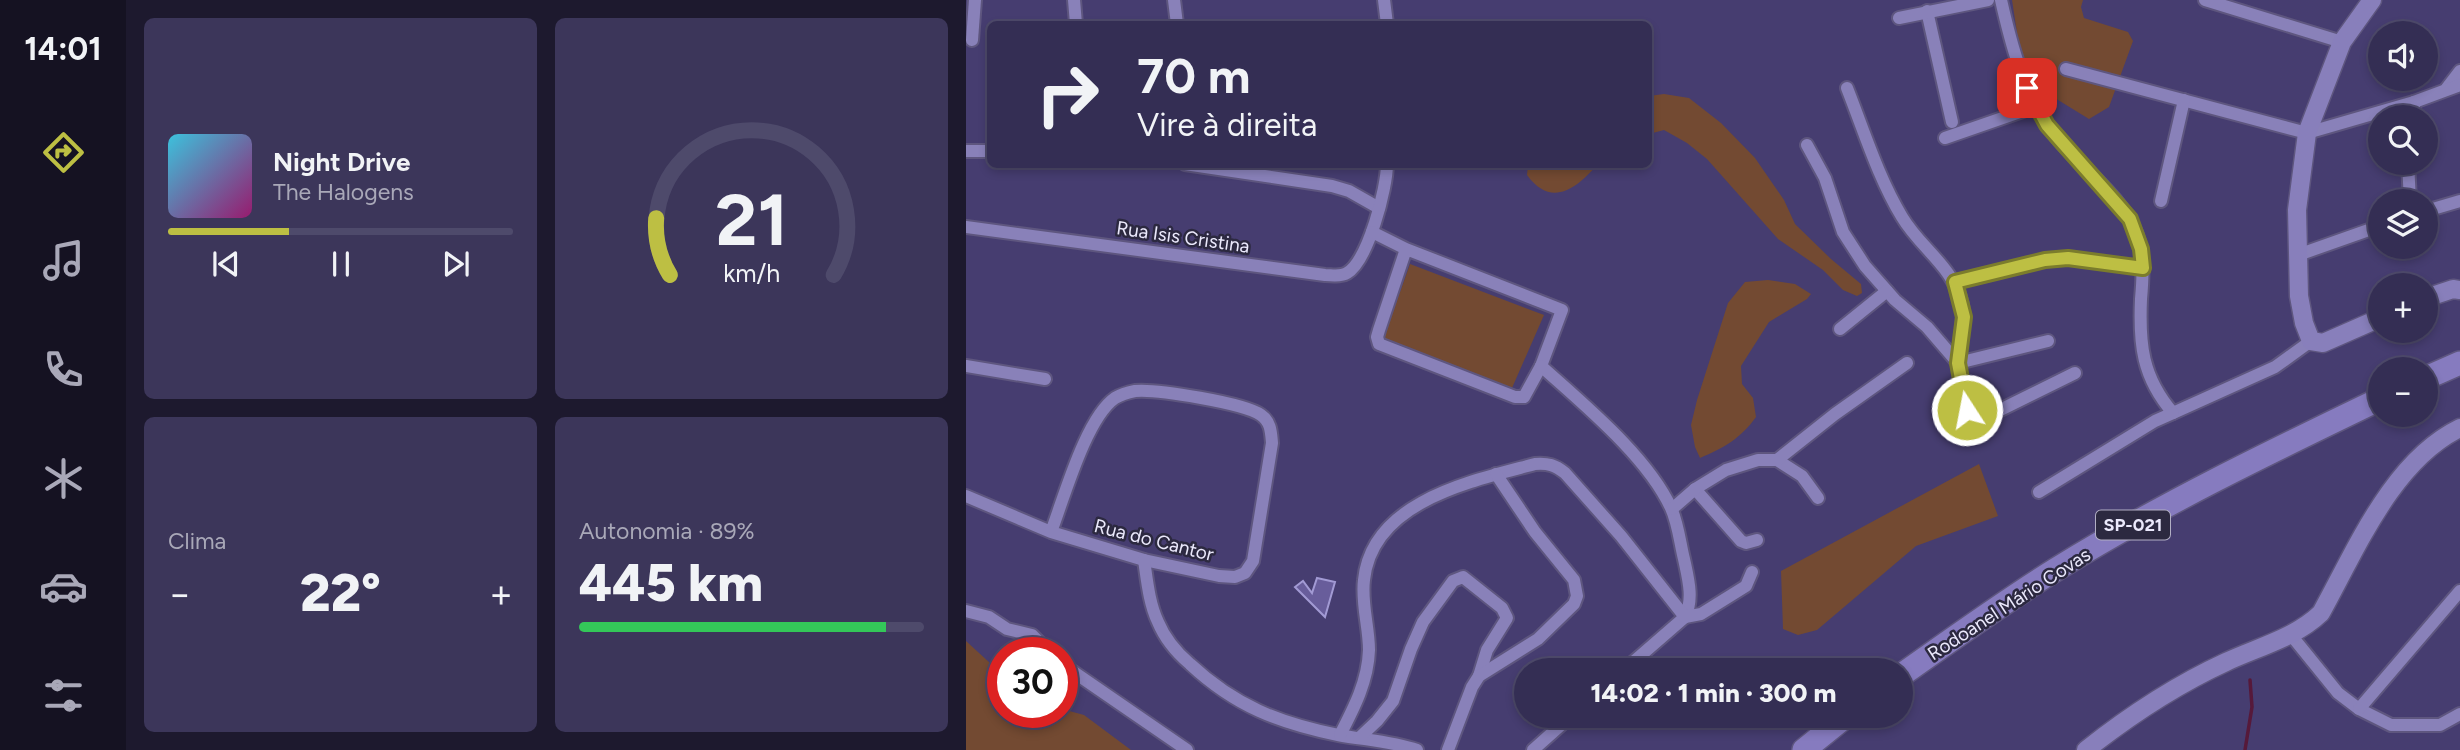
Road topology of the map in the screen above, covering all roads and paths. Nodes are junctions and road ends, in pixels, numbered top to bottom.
1 (975, 0) edge
2 (1074, 0) edge
3 (1174, 0) edge
4 (1384, 0) edge
5 (1988, 0) edge
6 (2001, 0) edge
7 (2205, 0) edge
8 (2372, 0) edge
9 (1927, 11) junction
10 (1899, 18) dead end
11 (1076, 21) edge
12 (1177, 21) edge
13 (1387, 21) edge
14 (972, 40) dead end
15 (2342, 42) junction
16 (2066, 69) dead end
17 (2460, 71) edge
18 (2454, 86) edge
19 (1847, 88) dead end
20 (2184, 100) junction
21 (2414, 102) joint
22 (2037, 106) junction
23 (1952, 122) dead end
24 (2307, 133) junction
25 (1945, 138) dead end
26 (1807, 145) dead end
27 (966, 150) edge
28 (987, 151) edge
29 (1212, 168) edge
30 (1386, 168) edge
31 (2161, 201) dead end
32 (2460, 201) edge
33 (2438, 207) edge
34 (1379, 208) junction
35 (966, 227) edge
36 (2368, 230) edge
37 (1372, 232) junction
38 (1406, 249) junction
39 (2298, 255) junction
40 (2143, 268) junction
41 (1955, 282) junction
42 (2460, 290) edge
43 (1887, 291) junction
44 (2438, 294) edge
45 (2368, 323) edge
46 (1840, 329) dead end
47 (2048, 341) dead end
48 (2311, 341) junction
49 (1907, 363) dead end
50 (1958, 363) junction
51 (2460, 363) edge
52 (966, 366) edge
53 (1541, 366) junction
54 (2438, 372) edge
55 (2075, 373) dead end
56 (1045, 379) dead end
57 (2368, 405) edge
58 (2173, 413) junction
59 (2460, 428) edge
60 (1777, 460) junction
61 (1496, 474) junction
62 (1695, 489) junction
63 (2039, 492) dead end
64 (966, 496) edge
65 (1818, 498) dead end
66 (1672, 509) junction
67 (1051, 532) junction
68 (1757, 540) dead end
69 (1144, 560) junction
70 (1752, 572) dead end
71 (2460, 591) edge
72 (2454, 606) edge
73 (966, 611) edge
74 (1685, 617) junction
75 (2291, 635) junction
76 (1034, 637) edge
77 (1638, 658) edge
78 (1913, 667) edge
79 (1078, 675) edge
80 (1479, 676) junction
81 (2359, 709) junction
82 (2460, 714) edge
83 (1558, 728) edge
84 (1831, 728) edge
85 (1340, 735) junction
86 (1359, 738) junction
87 (1187, 750) edge
88 (1417, 750) edge
89 (1448, 750) edge
90 (1533, 750) edge
91 (1804, 750) edge
92 (2086, 750) edge

1 - 14 street
2 - 11 street
3 - 12 street
4 - 13 street
5 - 9 street
6 - 22 street
7 - 15 street
8 - 15 main road
9 - 10 street
9 - 23 street
15 - 24 main road
16 - 20 street
17 - 18 street
18 - 21 street
19 - 41 street
20 - 24 street
20 - 31 street
21 - 24 street
22 - 25 street
22 - 40 street
24 - 39 main road
26 - 43 street
27 - 28 street
29 - 34 street
30 - 34 street
32 - 33 street
34 - 37 street
35 - 37 street, Rua Isis Cristina
36 - 39 street
37 - 38 street
38 - 53 street
38 - 53 street
39 - 48 main road
40 - 41 street
40 - 58 street
41 - 50 street
42 - 44 main road
43 - 46 street
43 - 50 street
45 - 48 main road
47 - 50 street
48 - 58 street
49 - 60 street
50 - 55 street
51 - 54 highway
52 - 56 street
53 - 66 street
57 - 78 highway, Rodoanel Mário Covas / SP-021
58 - 63 street
59 - 75 main road
60 - 62 street
60 - 65 street
61 - 74 street
61 - 80 street
61 - 85 street
62 - 66 street
62 - 68 street
64 - 67 street, Rua do Cantor
66 - 74 street
67 - 69 street, Rua do Cantor
67 - 69 street, Rua do Cantor
69 - 85 street
70 - 74 street
71 - 72 street
72 - 81 street
73 - 76 street
74 - 77 street
75 - 81 street
75 - 92 main road
79 - 87 street
80 - 86 street
80 - 89 street
81 - 82 street
83 - 90 street
84 - 91 highway
85 - 86 street
86 - 88 street

